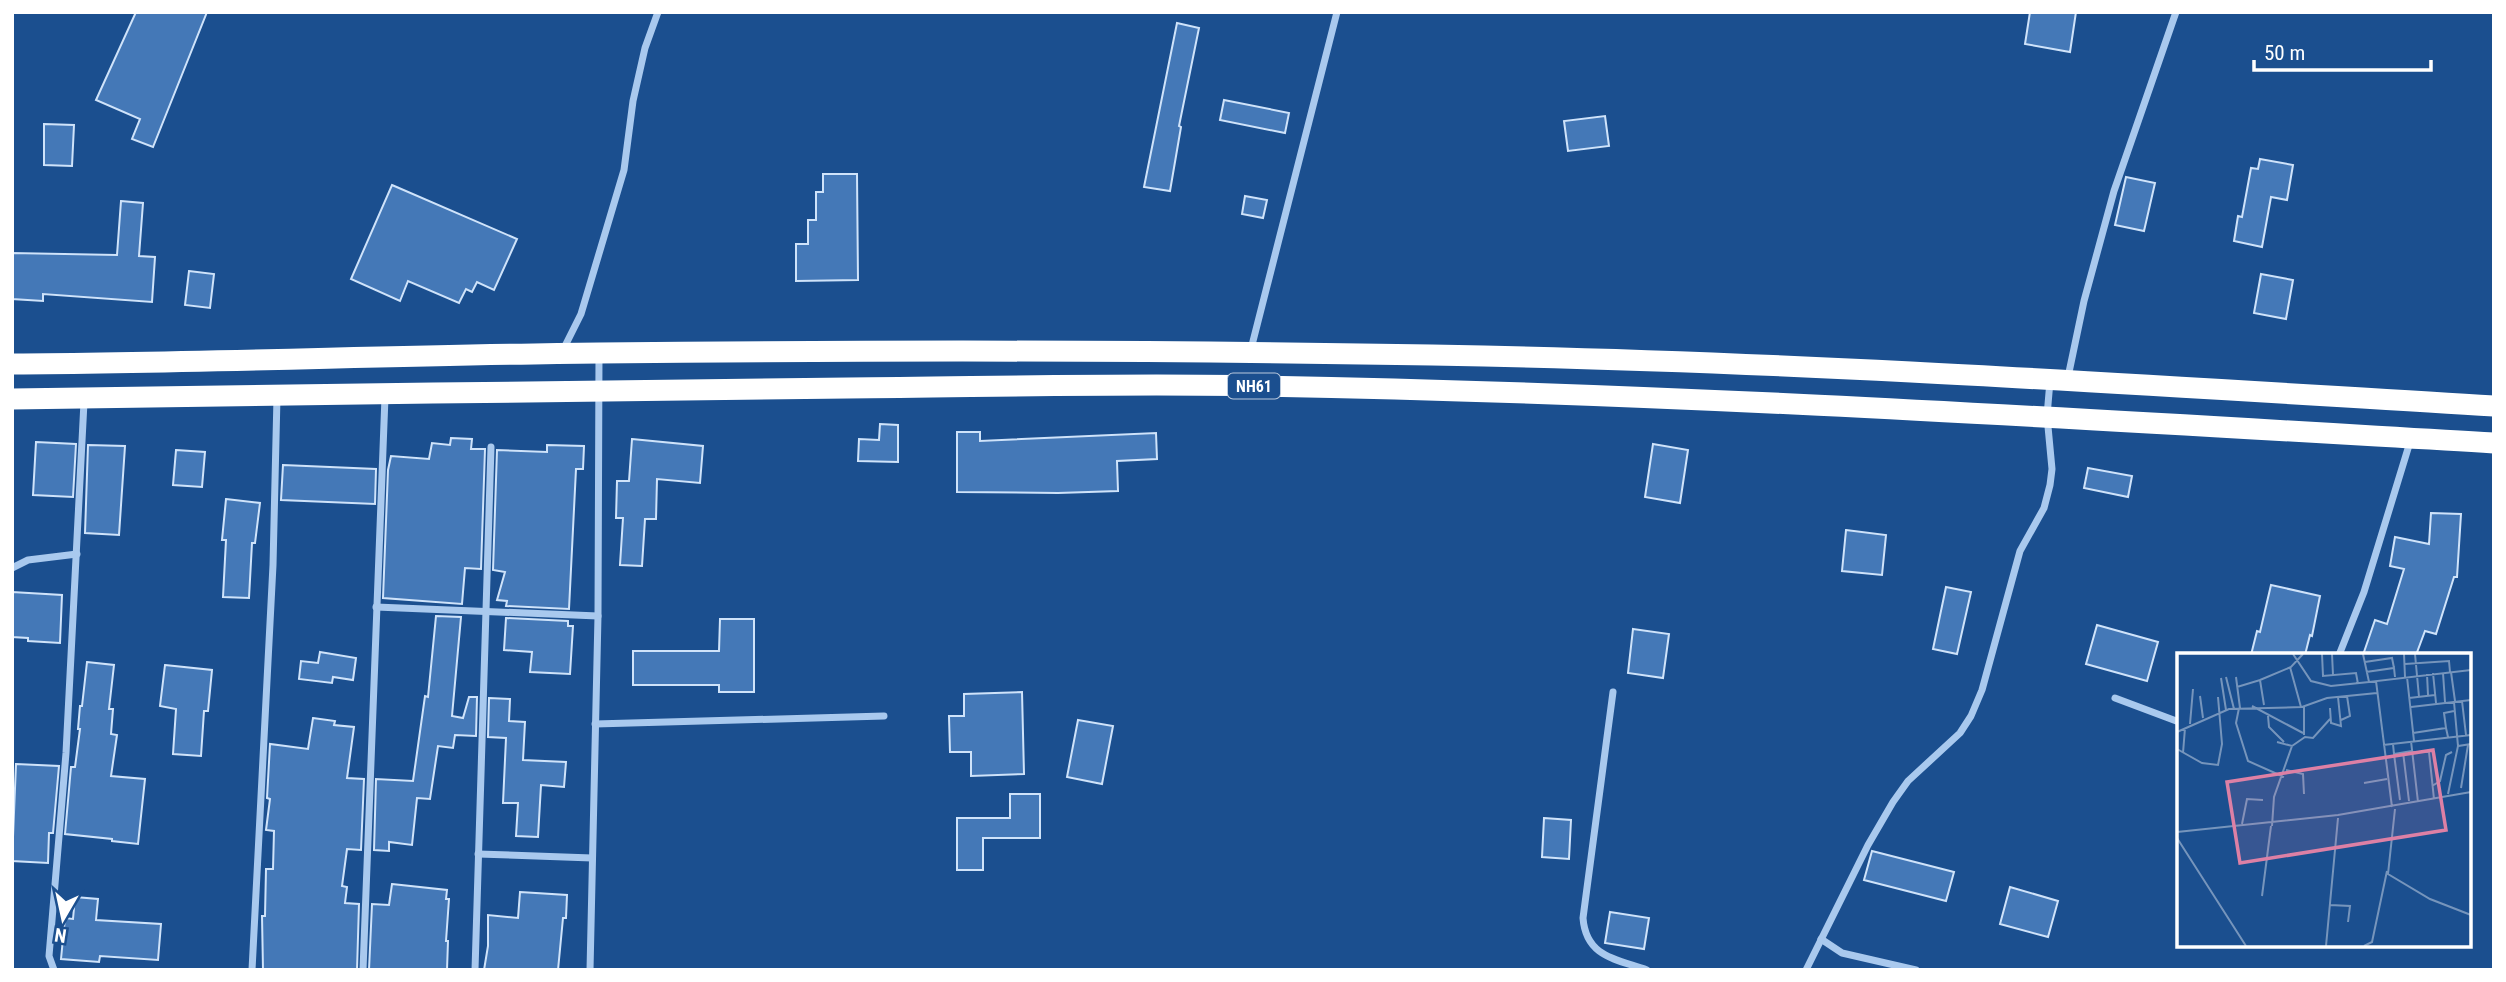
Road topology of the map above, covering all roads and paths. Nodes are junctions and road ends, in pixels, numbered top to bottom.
1 (658, 12) edge
2 (1337, 12) edge
3 (2176, 12) edge
4 (599, 353) junction
5 (1250, 353) junction
6 (561, 354) junction
7 (12, 364) edge
8 (2058, 381) junction
9 (599, 391) junction
10 (385, 393) junction
11 (277, 394) junction
12 (85, 398) junction
13 (12, 399) edge
14 (2494, 407) edge
15 (2047, 416) junction
16 (2412, 438) junction
17 (2494, 443) edge
18 (491, 447) dead end
19 (77, 554) junction
20 (12, 568) edge
21 (376, 607) junction
22 (485, 611) junction
23 (598, 616) junction
24 (2340, 653) edge
25 (1613, 692) dead end
26 (2116, 698) dead end
27 (884, 716) dead end
28 (2177, 721) edge
29 (596, 724) junction
30 (478, 854) junction
31 (592, 858) junction
32 (1821, 939) junction
33 (54, 970) edge
34 (252, 970) edge
35 (363, 970) edge
36 (475, 970) edge
37 (590, 970) edge
38 (1647, 970) edge
39 (1806, 970) edge
40 (1916, 970) edge

1 - 6 street
2 - 5 street
3 - 8 street
4 - 5 highway, NH61
4 - 6 highway, NH61
4 - 9 street
5 - 8 highway, NH61
6 - 7 highway, NH61
8 - 14 highway, NH61
8 - 15 street
9 - 10 highway, NH61
9 - 15 highway, NH61
9 - 23 street
10 - 11 highway, NH61
10 - 21 street
11 - 12 highway, NH61
11 - 34 street
12 - 13 highway, NH61
12 - 19 street
15 - 16 highway, NH61
15 - 32 street
16 - 17 highway, NH61
16 - 24 street
18 - 22 street
19 - 20 street
19 - 33 street
21 - 22 street
21 - 35 street
22 - 23 street
22 - 30 street
23 - 29 street
25 - 38 street
26 - 28 street
27 - 29 street
29 - 31 street
30 - 31 street
30 - 36 street
31 - 37 street
32 - 39 street
32 - 40 street

